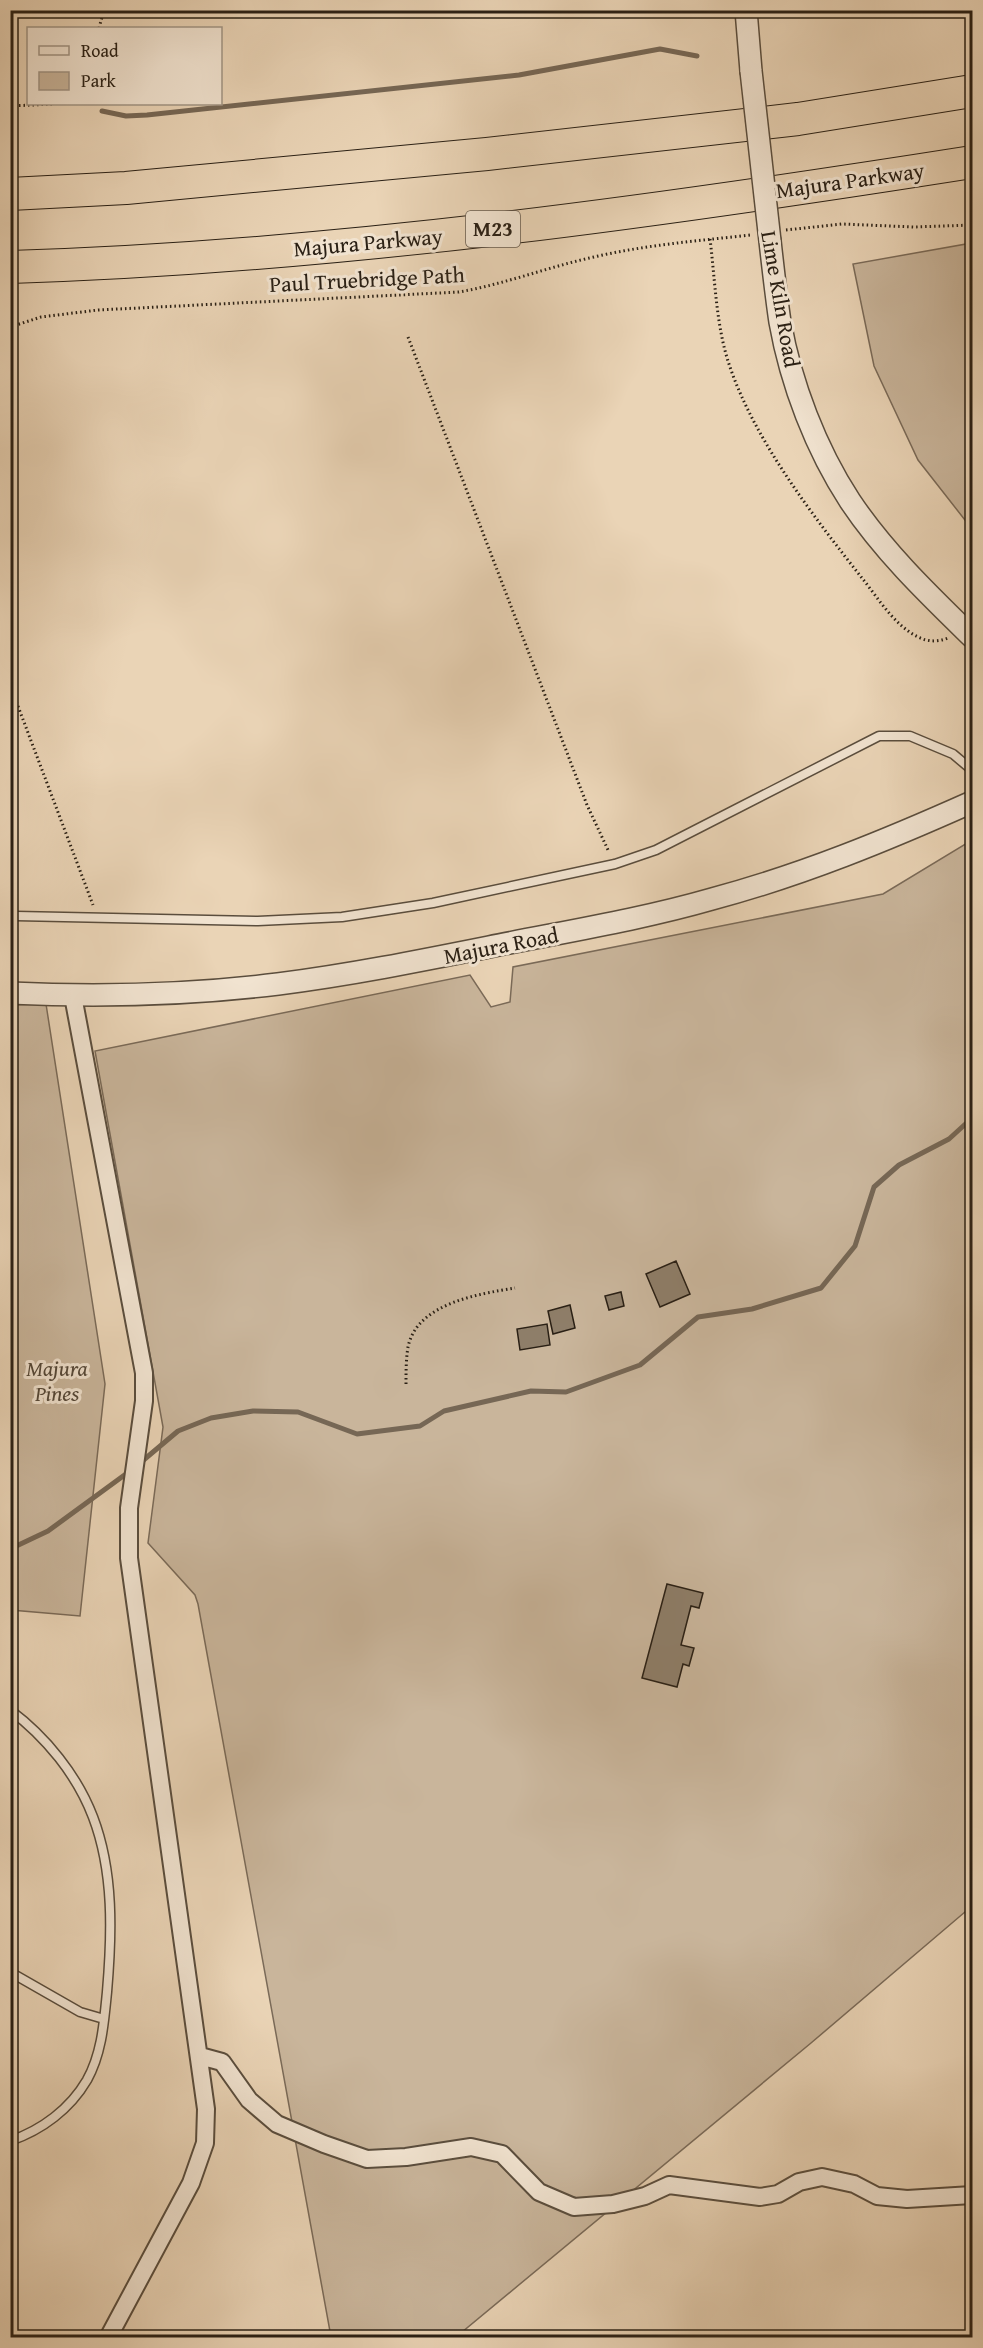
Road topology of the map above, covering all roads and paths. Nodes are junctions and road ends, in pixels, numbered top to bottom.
1 (104, 10) edge
2 (746, 10) edge
3 (99, 27) edge
4 (972, 91) edge
5 (32, 105) edge
6 (10, 106) edge
7 (972, 162) edge
8 (10, 194) edge
9 (972, 225) edge
10 (766, 235) junction
11 (710, 239) junction
12 (10, 267) edge
13 (10, 327) edge
14 (408, 337) dead end
15 (967, 631) edge
16 (10, 685) edge
17 (972, 770) edge
18 (972, 802) edge
19 (615, 864) junction
20 (16, 916) dead end
21 (97, 918) junction
22 (10, 993) edge
23 (73, 996) junction
24 (515, 1288) dead end
25 (406, 1384) dead end
26 (10, 1710) edge
27 (10, 1972) edge
28 (104, 2019) junction
29 (200, 2056) junction
30 (10, 2141) edge
31 (972, 2195) edge
32 (108, 2337) edge

1 - 3 path
2 - 10 street, Lime Kiln Road, bridge
4 - 8 highway
5 - 6 path
7 - 12 highway, Majura Parkway / M23
9 - 10 path, Paul Truebridge Path
10 - 11 path, Paul Truebridge Path
10 - 15 street, Lime Kiln Road
11 - 13 path, Paul Truebridge Path
11 - 15 path
14 - 19 path
16 - 21 path
17 - 19 lane
18 - 23 street, Majura Road
19 - 21 lane
20 - 21 lane
22 - 23 street, Majura Road
23 - 29 street
24 - 25 path
26 - 28 lane
27 - 28 lane
28 - 30 lane
29 - 31 street
29 - 32 street

